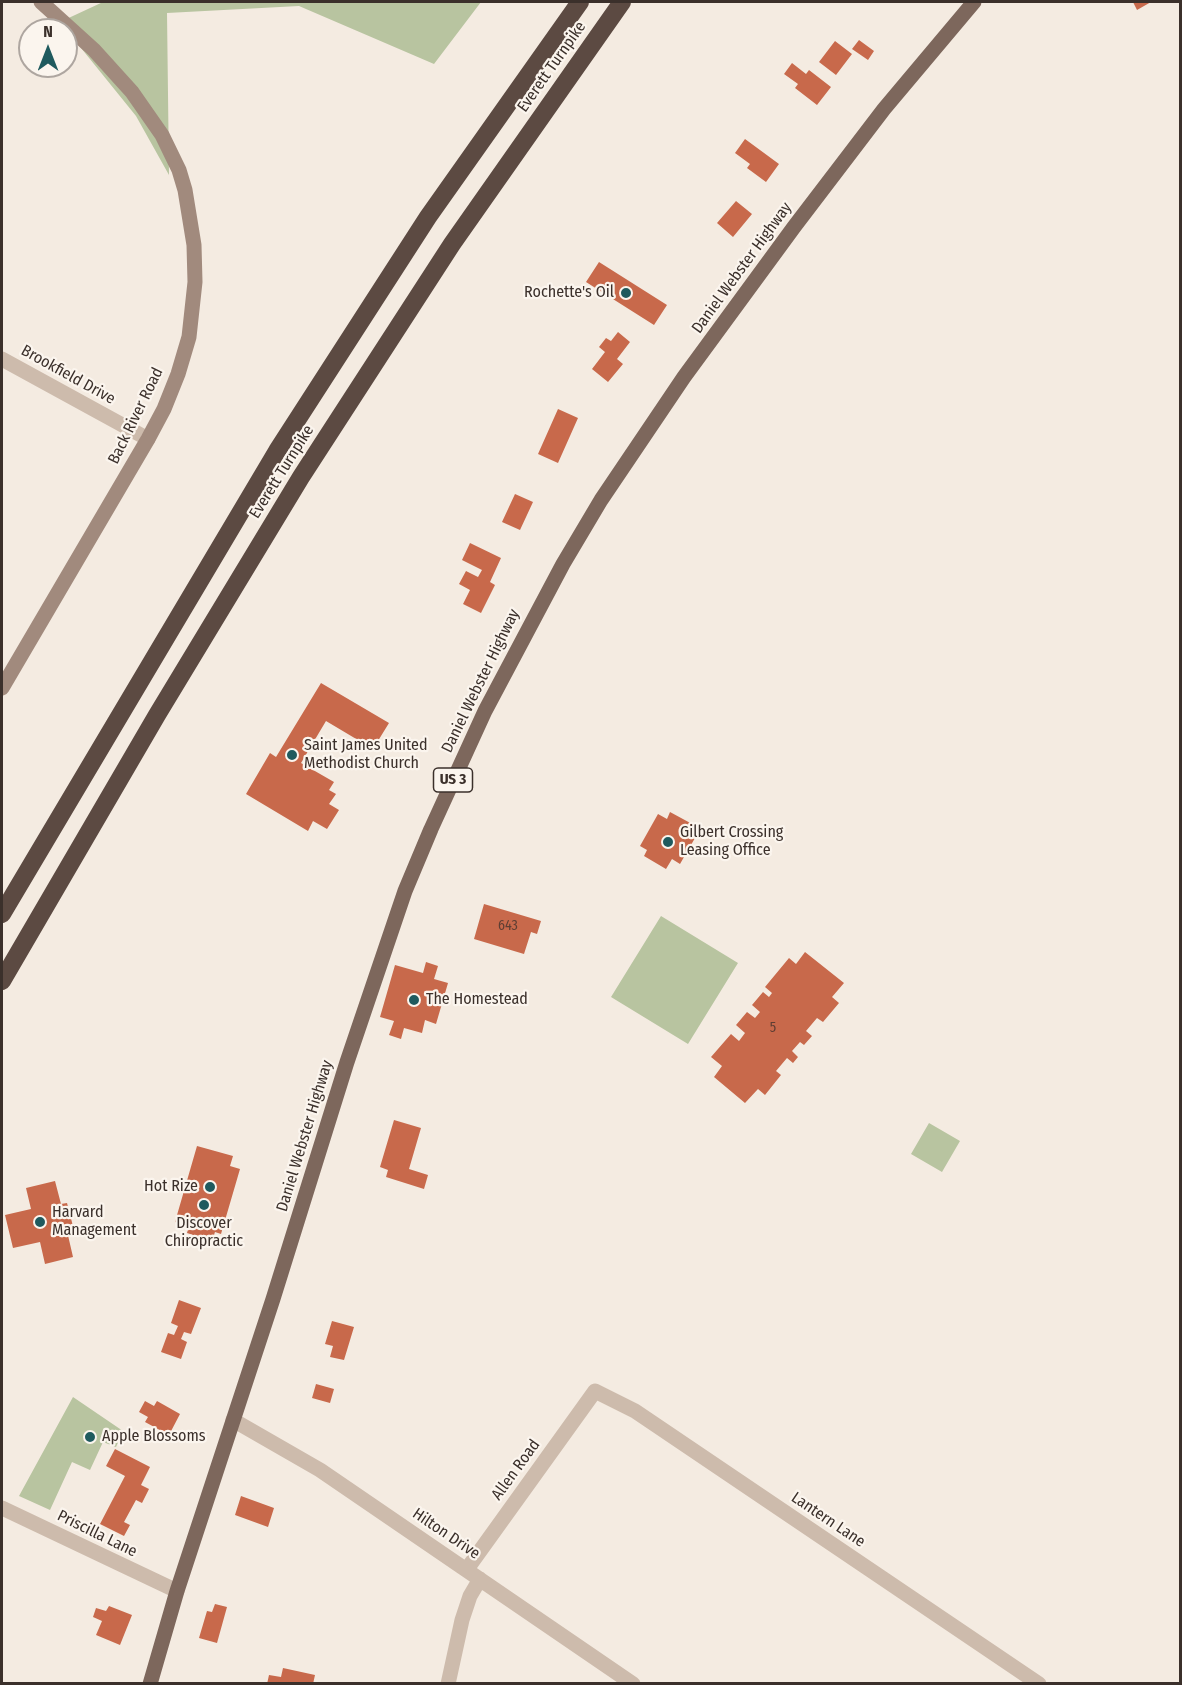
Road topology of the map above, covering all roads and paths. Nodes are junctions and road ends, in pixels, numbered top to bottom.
1 (41, 2) edge
2 (580, 2) edge
3 (622, 2) edge
4 (974, 2) edge
5 (2, 359) edge
6 (148, 440) junction
7 (2, 688) edge
8 (2, 914) edge
9 (2, 981) edge
10 (595, 1391) joint
11 (233, 1420) junction
12 (2, 1508) edge
13 (467, 1569) junction
14 (480, 1579) junction
15 (177, 1591) junction
16 (150, 1683) edge
17 (448, 1683) edge
18 (633, 1683) edge
19 (1039, 1683) edge

1 - 6 street, Back River Road
2 - 8 highway, Everett Turnpike
3 - 9 highway, Everett Turnpike
4 - 11 main road, Daniel Webster Highway / US 3
5 - 6 street, Brookfield Drive
6 - 7 street, Back River Road
10 - 13 street, Allen Road
10 - 19 street, Lantern Lane
11 - 13 street, Hilton Drive
11 - 15 main road, Daniel Webster Highway / US 3
12 - 15 street, Priscilla Lane
13 - 14 street, Hilton Drive
14 - 17 street
14 - 18 street, Hilton Drive
15 - 16 main road, Daniel Webster Highway / US 3

